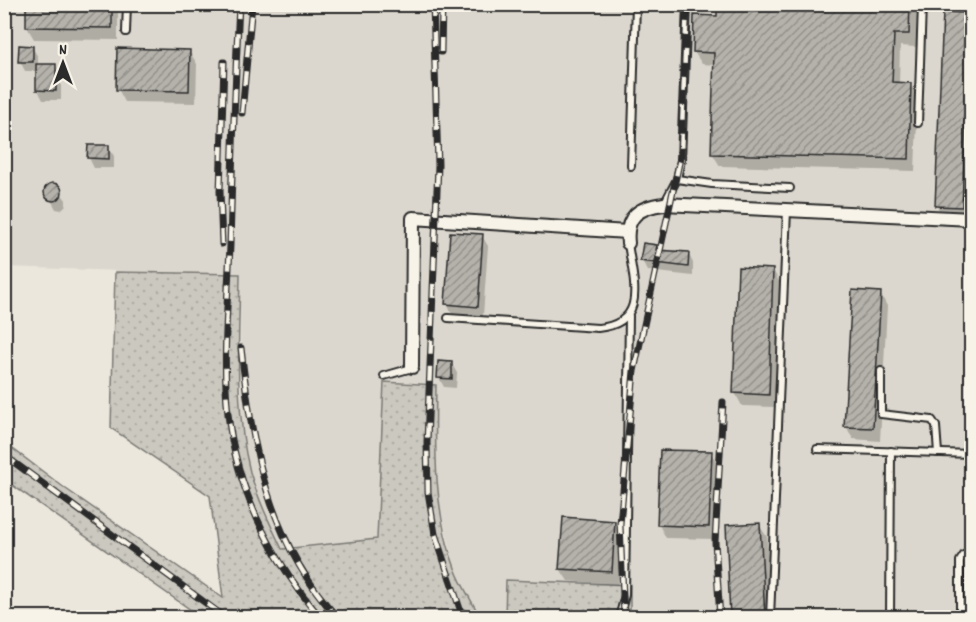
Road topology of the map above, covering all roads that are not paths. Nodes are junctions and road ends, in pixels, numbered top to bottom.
1 (6, 4) edge
2 (127, 4) edge
3 (636, 4) edge
4 (687, 4) edge
5 (922, 4) edge
6 (126, 32) dead end
7 (4, 61) edge
8 (918, 123) dead end
9 (631, 166) dead end
10 (677, 178) junction
11 (790, 188) dead end
12 (664, 204) junction
13 (786, 210) junction
14 (972, 219) edge
15 (628, 238) junction
16 (629, 316) junction
17 (448, 318) dead end
18 (412, 367) joint
19 (881, 371) dead end
20 (384, 376) dead end
21 (817, 449) dead end
22 (891, 451) junction
23 (938, 453) junction
24 (972, 454) edge
25 (972, 552) edge
26 (619, 618) edge
27 (770, 618) edge
28 (890, 618) edge
29 (960, 618) edge

1 - 7 lane
2 - 6 lane
3 - 9 lane
4 - 10 lane
5 - 8 lane
10 - 11 lane
10 - 12 lane
12 - 13 street
12 - 15 street
13 - 14 street
13 - 27 lane
15 - 16 lane
15 - 18 street
16 - 17 lane
16 - 26 lane
18 - 20 lane
19 - 23 lane
21 - 22 lane
22 - 23 lane
22 - 28 lane
23 - 24 lane
25 - 29 lane

